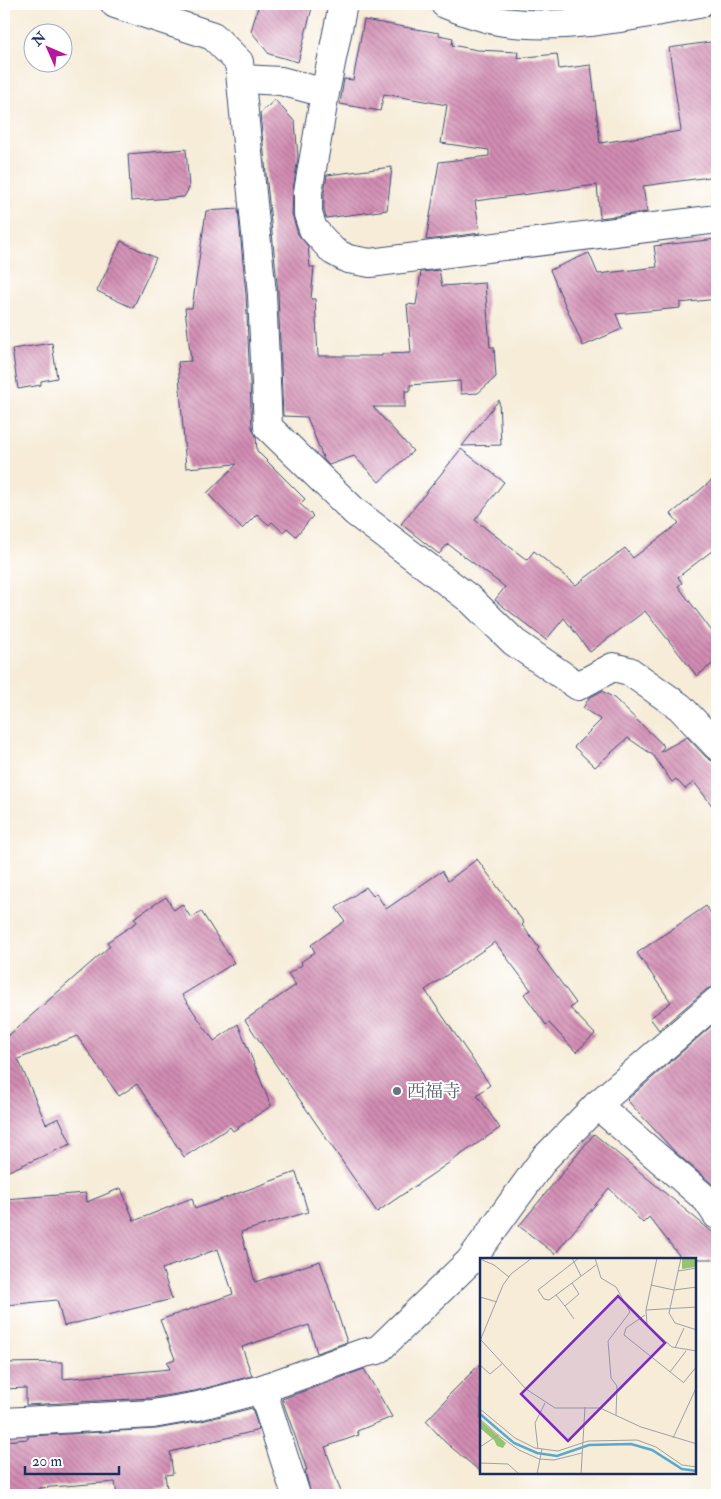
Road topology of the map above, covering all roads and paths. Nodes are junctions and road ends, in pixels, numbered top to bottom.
1 (115, 4) edge
2 (343, 4) edge
3 (445, 4) edge
4 (699, 4) edge
5 (241, 80) junction
6 (325, 93) junction
7 (717, 219) edge
8 (717, 746) edge
9 (717, 1001) edge
10 (596, 1105) junction
11 (717, 1214) edge
12 (262, 1389) junction
13 (4, 1422) edge
14 (296, 1495) edge

1 - 5 street
2 - 6 street
3 - 4 street
5 - 6 street
5 - 8 street
6 - 7 street
9 - 10 street
10 - 11 street
10 - 12 street
12 - 13 street
12 - 14 street

